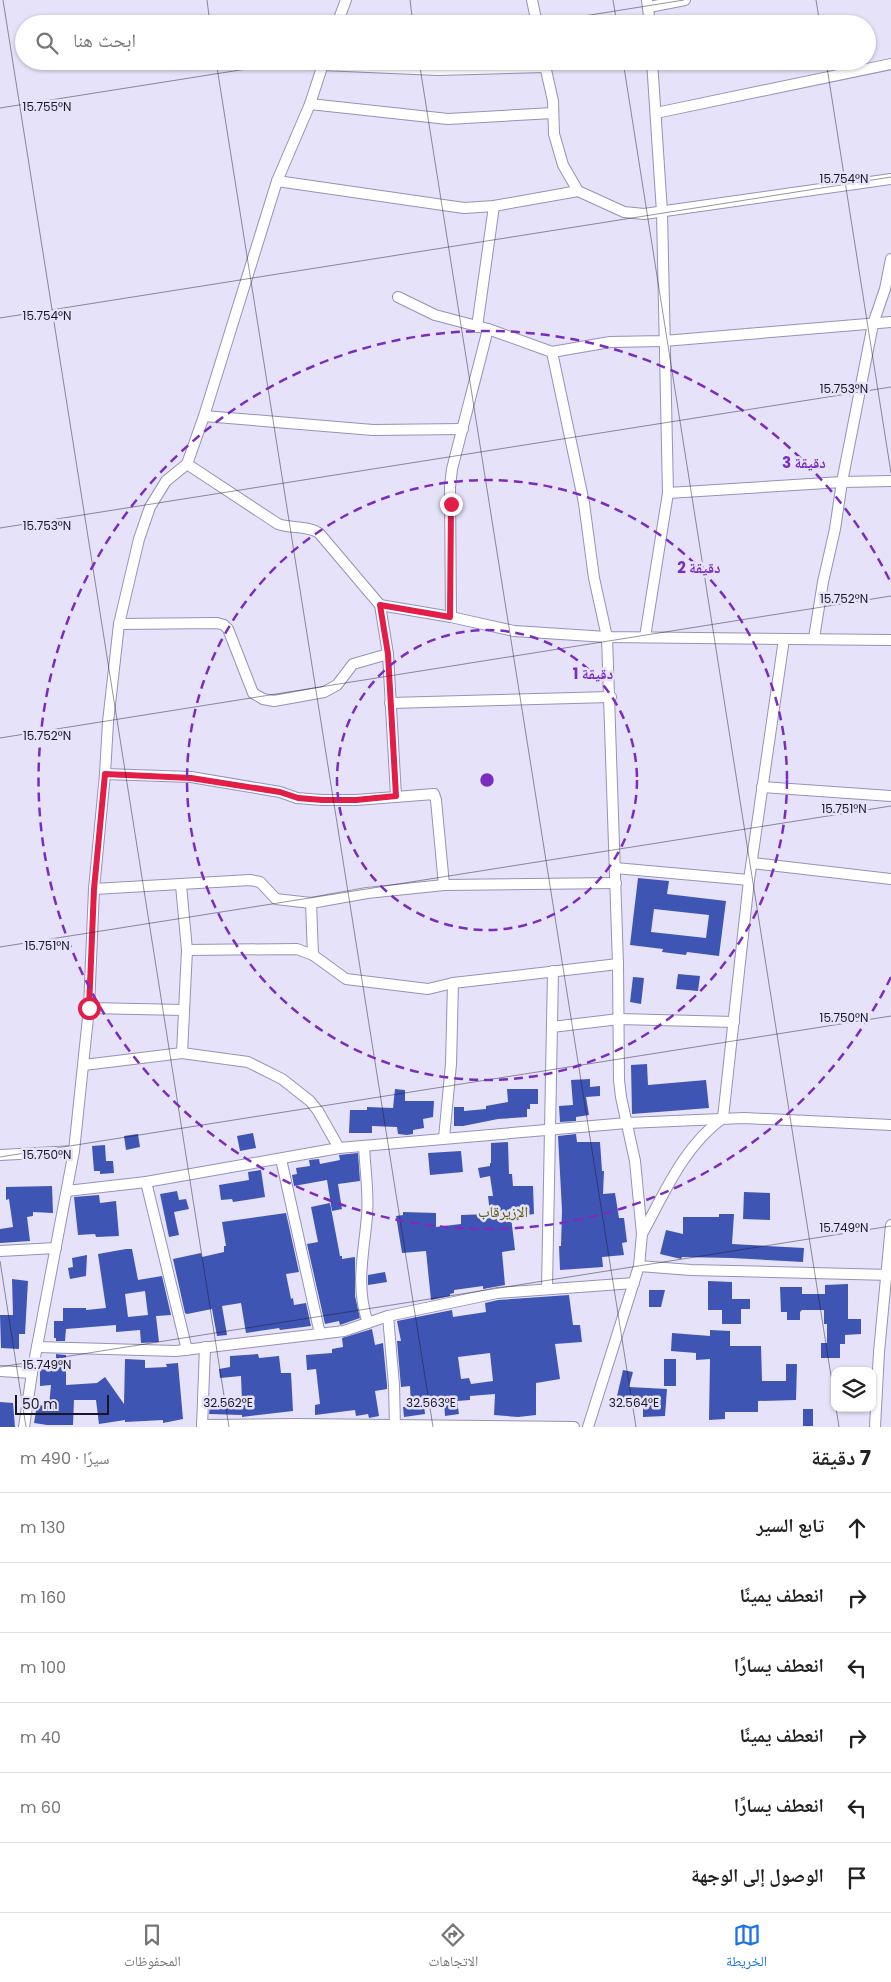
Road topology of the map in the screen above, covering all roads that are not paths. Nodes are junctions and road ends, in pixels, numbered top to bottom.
1 (346, 0) edge
2 (532, 0) edge
3 (685, 0) edge
4 (648, 4) edge
5 (340, 15) edge
6 (535, 15) edge
7 (891, 64) edge
8 (876, 67) edge
9 (321, 70) edge
10 (546, 70) edge
11 (653, 70) edge
12 (862, 70) edge
13 (310, 104) junction
14 (553, 112) junction
15 (656, 113) junction
16 (891, 179) edge
17 (277, 182) junction
18 (578, 191) junction
19 (494, 206) junction
20 (662, 212) junction
21 (891, 259) edge
22 (398, 297) dead end
23 (891, 322) edge
24 (873, 324) junction
25 (477, 326) junction
26 (488, 329) junction
27 (664, 341) junction
28 (552, 352) junction
29 (204, 416) junction
30 (462, 429) junction
31 (187, 464) junction
32 (891, 481) edge
33 (842, 482) junction
34 (668, 493) junction
35 (380, 605) junction
36 (450, 617) junction
37 (119, 624) junction
38 (607, 636) junction
39 (645, 637) junction
40 (814, 638) junction
41 (784, 639) junction
42 (891, 640) edge
43 (388, 654) junction
44 (611, 698) junction
45 (390, 703) junction
46 (105, 774) junction
47 (762, 787) junction
48 (396, 796) junction
49 (891, 796) edge
50 (752, 863) junction
51 (616, 868) junction
52 (891, 879) edge
53 (749, 880) junction
54 (616, 882) junction
55 (181, 885) junction
56 (444, 885) junction
57 (94, 889) junction
58 (311, 903) junction
59 (187, 950) junction
60 (313, 955) junction
61 (618, 964) junction
62 (553, 971) junction
63 (453, 983) junction
64 (89, 1008) junction
65 (184, 1010) junction
66 (619, 1019) junction
67 (734, 1022) junction
68 (552, 1027) junction
69 (182, 1053) junction
70 (84, 1065) junction
71 (723, 1118) junction
72 (627, 1123) junction
73 (891, 1124) edge
74 (549, 1130) junction
75 (444, 1138) junction
76 (364, 1146) junction
77 (339, 1148) junction
78 (74, 1152) junction
79 (0, 1155) edge
80 (281, 1159) junction
81 (146, 1182) junction
82 (67, 1191) junction
83 (891, 1225) edge
84 (642, 1234) junction
85 (56, 1248) junction
86 (0, 1251) edge
87 (639, 1266) junction
88 (889, 1275) edge
89 (634, 1283) junction
90 (547, 1288) junction
91 (388, 1316) junction
92 (368, 1323) junction
93 (320, 1334) junction
94 (37, 1347) junction
95 (204, 1347) junction
96 (187, 1350) junction
97 (0, 1371) edge
98 (32, 1373) junction
99 (296, 1425) edge
100 (202, 1426) edge
101 (395, 1426) edge
102 (24, 1427) edge
103 (574, 1427) edge
104 (588, 1427) edge
105 (875, 1427) edge

1 - 5 street
2 - 6 street
3 - 4 street
7 - 8 street
9 - 13 street
10 - 14 street
11 - 15 street
12 - 15 street
13 - 14 street
13 - 17 street
14 - 18 street
15 - 20 street
16 - 20 street
17 - 19 street
17 - 29 street
18 - 19 street
18 - 20 street
19 - 25 street
20 - 27 street
21 - 24 street
22 - 25 street
23 - 24 street
24 - 27 street
24 - 33 street
25 - 26 street
26 - 28 street
26 - 30 street
27 - 28 street
27 - 34 street
28 - 38 street
29 - 30 street
29 - 31 street
30 - 36 street
31 - 35 street
31 - 37 street
32 - 33 street
33 - 34 street
33 - 40 street
34 - 39 street
35 - 36 street
35 - 43 street
36 - 38 street
37 - 43 street
37 - 46 street
38 - 39 street
38 - 44 street
39 - 41 street
40 - 41 street
40 - 42 street
41 - 47 street
43 - 45 street
44 - 45 street
44 - 51 street
45 - 48 street
46 - 48 street
46 - 57 street
47 - 49 street
47 - 50 street
48 - 56 street
50 - 52 street
50 - 53 street
51 - 53 street
51 - 54 street
53 - 67 street
54 - 56 street
54 - 61 street
55 - 57 street
55 - 58 street
55 - 59 street
56 - 58 street
57 - 64 street
58 - 60 street
59 - 60 street
59 - 65 street
60 - 63 street
61 - 62 street
61 - 66 street
62 - 63 street
62 - 68 street
63 - 75 street
64 - 65 street
64 - 70 street
65 - 69 street
66 - 67 street
66 - 68 street
66 - 72 street
67 - 71 street
68 - 74 street
69 - 70 street
69 - 77 street
70 - 78 street
71 - 72 street
71 - 73 street
71 - 84 street
72 - 74 street
72 - 84 street
74 - 75 street
74 - 90 street
75 - 76 street
76 - 77 street
76 - 92 street
77 - 80 street
78 - 79 street
78 - 82 street
80 - 81 street
80 - 93 street
81 - 82 street
81 - 96 street
82 - 85 street
83 - 88 street
84 - 87 street
85 - 86 street
85 - 94 street
87 - 88 street
87 - 89 street
88 - 105 street
89 - 90 street
89 - 104 street
90 - 91 street
91 - 92 street
91 - 101 street
92 - 93 street
93 - 95 street
94 - 96 street
94 - 98 street
95 - 96 street
95 - 100 street
97 - 98 street
98 - 102 street
99 - 100 street
99 - 101 street
101 - 103 street

